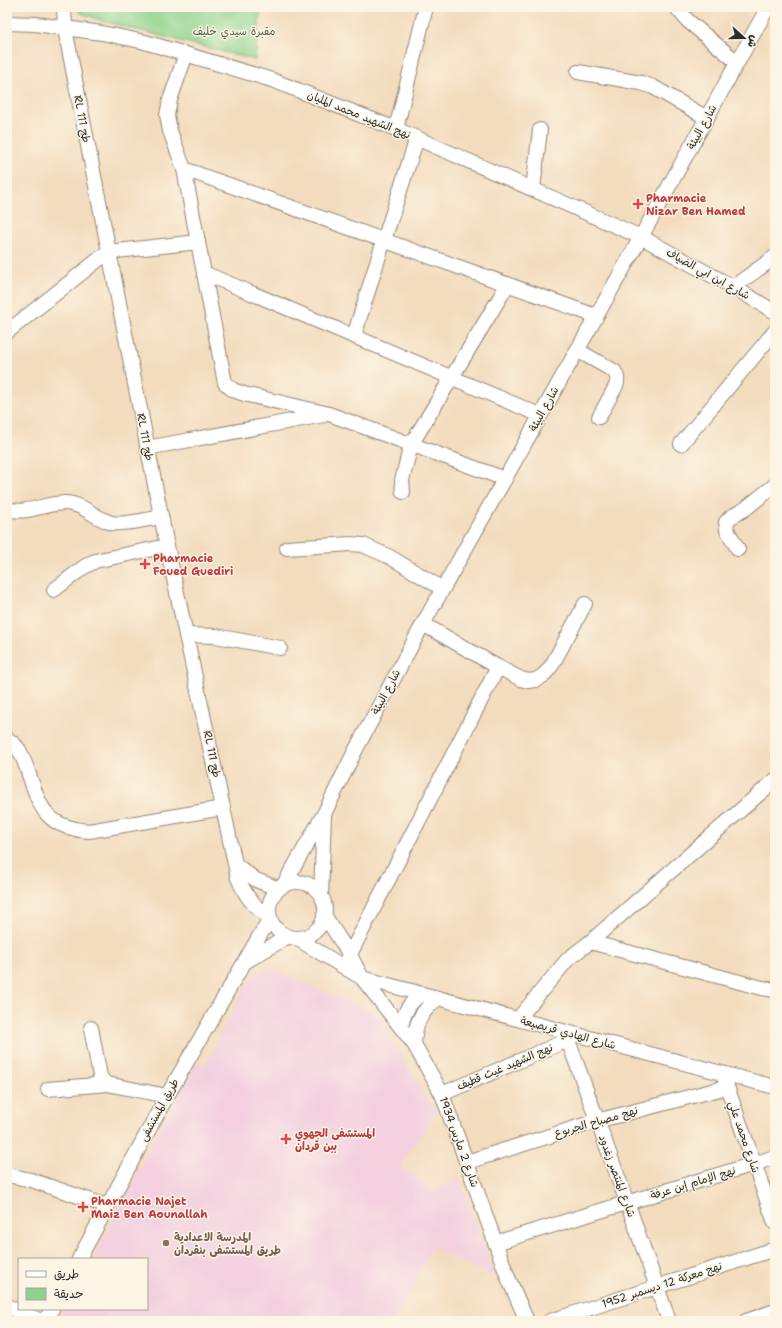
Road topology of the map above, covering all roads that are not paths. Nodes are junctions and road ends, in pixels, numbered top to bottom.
1 (64, 7) edge
2 (426, 7) edge
3 (676, 7) edge
4 (768, 7) edge
5 (7, 23) edge
6 (65, 29) junction
7 (186, 54) junction
8 (737, 62) junction
9 (578, 72) dead end
10 (707, 118) junction
11 (396, 129) junction
12 (540, 130) dead end
13 (417, 138) junction
14 (184, 169) junction
15 (533, 189) junction
16 (641, 237) junction
17 (384, 240) junction
18 (198, 242) junction
19 (108, 252) junction
20 (775, 257) edge
21 (204, 272) junction
22 (508, 284) junction
23 (733, 287) junction
24 (775, 312) edge
25 (596, 316) junction
26 (775, 331) edge
27 (7, 332) edge
28 (354, 336) junction
29 (577, 350) junction
30 (452, 378) junction
31 (329, 414) junction
32 (540, 416) junction
33 (599, 417) dead end
34 (411, 444) junction
35 (681, 444) dead end
36 (147, 448) junction
37 (505, 479) junction
38 (775, 486) edge
39 (403, 492) dead end
40 (7, 509) edge
41 (161, 517) junction
42 (167, 546) junction
43 (287, 548) dead end
44 (738, 549) dead end
45 (443, 589) junction
46 (54, 590) dead end
47 (585, 604) dead end
48 (423, 624) junction
49 (186, 635) junction
50 (280, 648) dead end
51 (498, 667) junction
52 (7, 739) edge
53 (775, 780) edge
54 (223, 808) junction
55 (324, 814) junction
56 (236, 865) junction
57 (281, 887) junction
58 (321, 895) junction
59 (324, 916) junction
60 (270, 918) junction
61 (292, 938) junction
62 (590, 942) junction
63 (347, 961) junction
64 (243, 963) junction
65 (362, 978) junction
66 (775, 990) edge
67 (421, 994) junction
68 (438, 998) junction
69 (518, 1019) junction
70 (401, 1027) junction
71 (91, 1028) dead end
72 (566, 1036) junction
73 (414, 1044) junction
74 (722, 1074) junction
75 (107, 1084) junction
76 (727, 1087) junction
77 (775, 1087) edge
78 (48, 1089) dead end
79 (442, 1094) junction
80 (167, 1096) junction
81 (597, 1121) junction
82 (775, 1157) edge
83 (467, 1162) junction
84 (754, 1164) junction
85 (7, 1175) edge
86 (627, 1202) junction
87 (107, 1206) junction
88 (775, 1223) edge
89 (495, 1243) junction
90 (775, 1249) edge
91 (80, 1258) edge
92 (657, 1287) junction
93 (7, 1306) edge
94 (51, 1310) edge
95 (775, 1311) edge
96 (41, 1321) edge
97 (45, 1321) edge
98 (527, 1321) edge
99 (550, 1321) edge
100 (669, 1321) edge
101 (746, 1321) edge

1 - 6 street, RL طج 111
2 - 11 street
3 - 8 street
4 - 8 street, شارع البيئة
5 - 6 street, نهج الشهيد محمد المليان
6 - 7 street, نهج الشهيد محمد المليان
6 - 19 street, RL طج 111
7 - 11 street, نهج الشهيد محمد المليان
7 - 14 street
8 - 10 street, شارع البيئة
9 - 10 street
10 - 16 street, شارع البيئة
11 - 13 street, نهج الشهيد محمد المليان
12 - 15 street
13 - 15 street, نهج الشهيد محمد المليان
13 - 17 street
14 - 17 street
14 - 18 street
15 - 16 street, نهج الشهيد محمد المليان
16 - 23 street, شارع ابن ابي الضياف
16 - 25 street, شارع البيئة
17 - 22 street
17 - 28 street
18 - 19 street
18 - 21 street
19 - 27 street
19 - 36 street, RL طج 111
20 - 23 street
21 - 28 street
21 - 31 street
22 - 25 street
22 - 30 street
23 - 24 street, شارع ابن ابي الضياف
25 - 29 street, شارع البيئة
26 - 35 street
28 - 30 street
29 - 32 street, شارع البيئة
29 - 33 street
30 - 32 street
30 - 34 street
31 - 34 street
31 - 36 street
32 - 37 street, شارع البيئة
34 - 37 street
34 - 39 street
36 - 41 street, RL طج 111
37 - 45 street, شارع البيئة
38 - 44 street
40 - 41 street
41 - 42 street, RL طج 111
42 - 46 street
42 - 49 street, RL طج 111
43 - 45 street
45 - 48 street, شارع البيئة
47 - 51 street
48 - 51 street
48 - 55 street, شارع البيئة
49 - 50 street
49 - 54 street, RL طج 111
51 - 63 street
52 - 54 street
53 - 62 street
54 - 56 street, RL طج 111
55 - 57 street, شارع البيئة
55 - 58 street
56 - 57 street
56 - 60 street, RL طج 111
57 - 58 street
57 - 60 street
58 - 59 street
59 - 61 street
59 - 63 street
60 - 61 street
60 - 64 street, طريق المستشفى
61 - 63 street
61 - 64 street
62 - 66 street
62 - 69 street
63 - 65 street
64 - 80 street, طريق المستشفى
65 - 67 street, شارع الهادي قريصيعة
65 - 70 street, شارع 2 مارس 1934
67 - 68 street, شارع الهادي قريصيعة
67 - 70 street
68 - 69 street, شارع الهادي قريصيعة
68 - 73 street
69 - 72 street, شارع الهادي قريصيعة
70 - 73 street, شارع 2 مارس 1934
71 - 75 street
72 - 74 street, شارع الهادي قريصيعة
72 - 79 street, نهج الشهيد غيث قطيف
72 - 81 street, شارع المنتصر زغدود
73 - 79 street, شارع 2 مارس 1934
74 - 76 street, شارع محمد علي
74 - 77 street, شارع الهادي قريصيعة
75 - 78 street
75 - 80 street
76 - 81 street, نهج مصباح الجربوع
76 - 84 street, شارع محمد علي
79 - 83 street, شارع 2 مارس 1934
80 - 87 street, طريق المستشفى
81 - 83 street, نهج مصباح الجربوع
81 - 86 street, شارع المنتصر زغدود
82 - 84 street, نهج الإمام إبن عرفة
83 - 89 street, شارع 2 مارس 1934
84 - 86 street, نهج الإمام إبن عرفة
84 - 88 street, شارع محمد علي
85 - 87 street
86 - 89 street, نهج الإمام إبن عرفة
86 - 92 street, شارع المنتصر زغدود
87 - 91 street, طريق المستشفى
89 - 98 street, شارع 2 مارس 1934
90 - 92 street, نهج معركة 12 ديسمبر 1952
92 - 99 street, نهج معركة 12 ديسمبر 1952
92 - 100 street, شارع المنتصر زغدود
93 - 96 street
94 - 97 street
95 - 101 street

